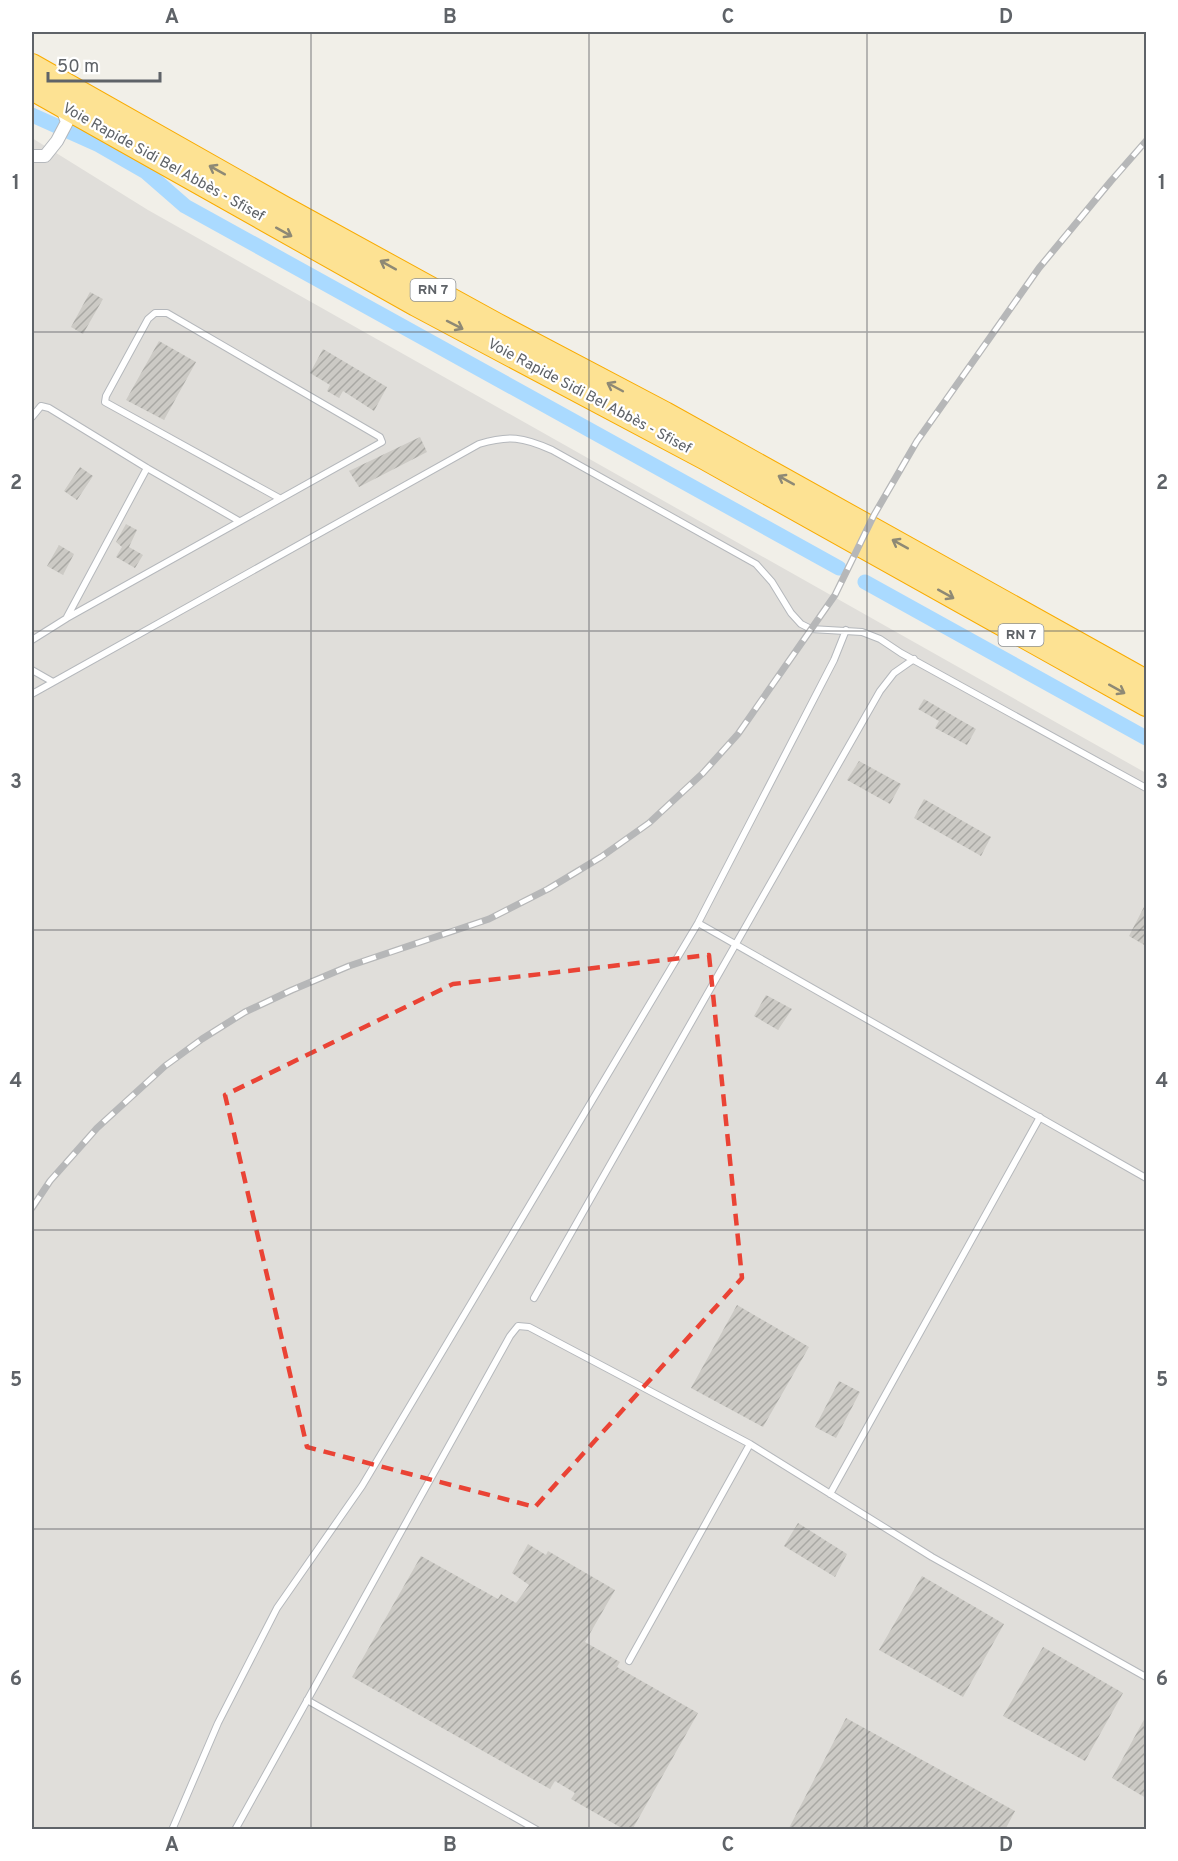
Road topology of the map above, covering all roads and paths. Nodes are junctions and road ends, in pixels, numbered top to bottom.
1 (32, 65) edge
2 (32, 89) edge
3 (64, 114) junction
4 (32, 156) edge
5 (32, 417) edge
6 (147, 468) junction
7 (279, 498) junction
8 (239, 521) junction
9 (67, 618) junction
10 (846, 630) junction
11 (32, 640) edge
12 (914, 659) junction
13 (32, 670) edge
14 (1146, 681) edge
15 (53, 682) junction
16 (32, 694) edge
17 (1146, 705) edge
18 (1146, 788) edge
19 (698, 923) junction
20 (736, 943) junction
21 (1040, 1117) junction
22 (1146, 1178) edge
23 (534, 1298) dead end
24 (750, 1444) junction
25 (830, 1494) junction
26 (629, 1661) dead end
27 (1146, 1677) edge
28 (307, 1700) junction
29 (172, 1830) edge
30 (235, 1830) edge
31 (537, 1830) edge

14 -> 1 highway, Voie Rapide Sidi Bel Abbès - Sfisef / RN 7
2 - 3 highway, Voie Rapide Sidi Bel Abbès - Sfisef / RN 7
3 - 4 street
3 -> 17 highway, Voie Rapide Sidi Bel Abbès - Sfisef / RN 7
5 - 6 lane
6 - 8 lane
6 - 9 lane
7 - 7 lane
7 - 8 lane
8 - 9 lane
9 - 11 lane
10 - 12 lane
10 - 15 lane
10 - 19 lane
12 - 18 lane
12 - 20 lane
13 - 15 lane
15 - 16 lane
19 - 20 lane
19 - 29 lane
20 - 21 lane
20 - 23 lane
21 - 22 lane
21 - 25 lane
24 - 25 lane
24 - 26 lane
24 - 28 lane
25 - 27 lane
28 - 30 lane
28 - 31 lane

